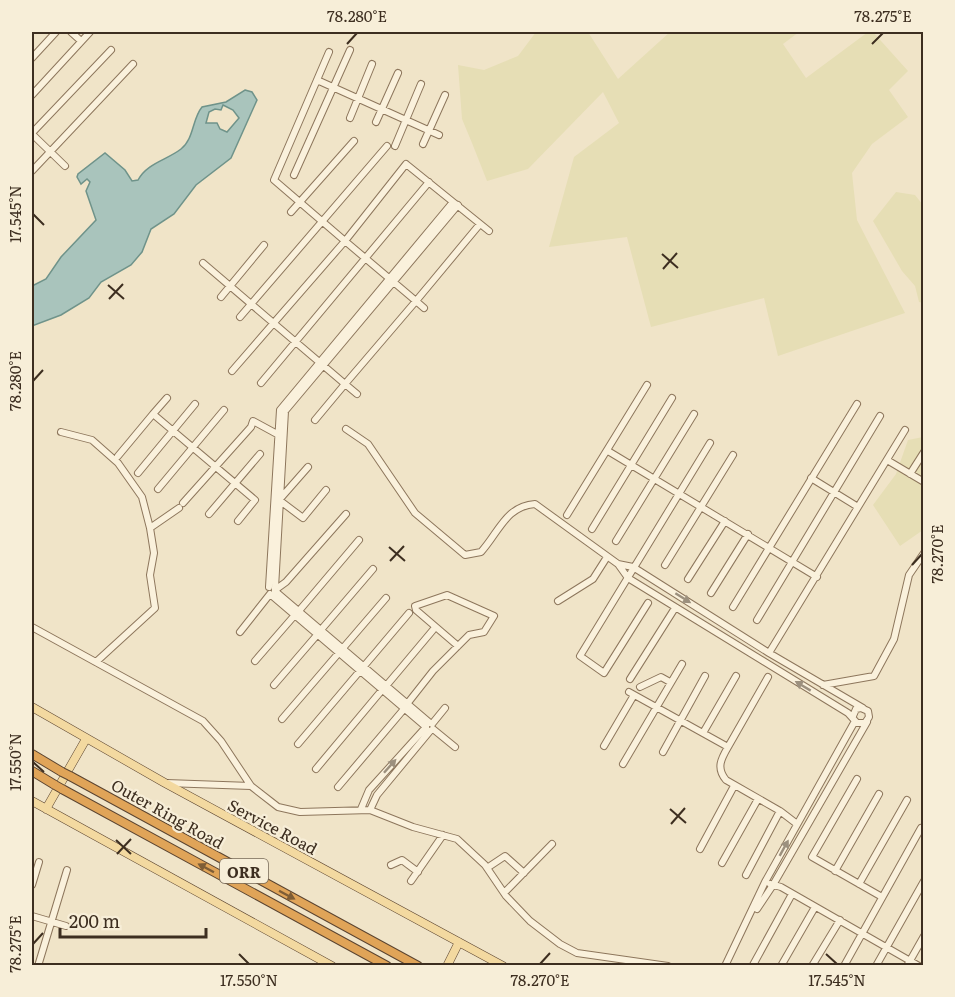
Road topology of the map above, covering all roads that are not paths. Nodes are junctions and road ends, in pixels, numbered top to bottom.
1 (56, 32) edge
2 (70, 32) edge
3 (90, 32) edge
4 (81, 41) junction
5 (350, 50) dead end
6 (111, 51) dead end
7 (329, 52) dead end
8 (32, 58) edge
9 (133, 64) dead end
10 (372, 64) dead end
11 (398, 73) dead end
12 (317, 80) junction
13 (421, 84) dead end
14 (334, 87) junction
15 (32, 95) edge
16 (445, 95) dead end
17 (358, 98) junction
18 (382, 109) junction
19 (350, 117) dead end
20 (406, 120) junction
21 (376, 122) dead end
22 (429, 130) junction
23 (32, 134) edge
24 (439, 135) dead end
25 (354, 141) dead end
26 (423, 144) dead end
27 (387, 146) dead end
28 (395, 146) dead end
29 (50, 152) junction
30 (65, 166) dead end
31 (32, 171) edge
32 (294, 175) dead end
33 (429, 182) junction
34 (299, 203) junction
35 (456, 204) junction
36 (291, 212) dead end
37 (321, 221) junction
38 (480, 224) junction
39 (489, 231) dead end
40 (345, 241) junction
41 (264, 245) dead end
42 (365, 258) junction
43 (203, 263) dead end
44 (391, 280) junction
45 (230, 285) junction
46 (221, 297) dead end
47 (416, 301) junction
48 (252, 303) junction
49 (424, 308) dead end
50 (240, 317) dead end
51 (274, 322) junction
52 (295, 341) junction
53 (321, 363) junction
54 (232, 371) dead end
55 (261, 382) dead end
56 (345, 384) junction
57 (647, 385) dead end
58 (357, 394) dead end
59 (167, 398) dead end
60 (672, 398) dead end
61 (195, 404) dead end
62 (857, 404) dead end
63 (224, 410) dead end
64 (153, 414) junction
65 (694, 414) dead end
66 (880, 416) dead end
67 (315, 420) dead end
68 (346, 429) dead end
69 (905, 430) dead end
70 (172, 431) junction
71 (61, 432) dead end
72 (277, 434) junction
73 (710, 444) dead end
74 (193, 448) junction
75 (608, 451) junction
76 (924, 452) edge
77 (260, 454) dead end
78 (733, 455) dead end
79 (118, 456) dead end
80 (887, 460) junction
81 (632, 465) junction
82 (214, 466) junction
83 (308, 467) dead end
84 (138, 473) dead end
85 (910, 474) junction
86 (654, 478) junction
87 (812, 478) junction
88 (924, 482) edge
89 (235, 484) junction
90 (158, 489) dead end
91 (326, 490) dead end
92 (834, 492) junction
93 (679, 493) junction
94 (279, 500) junction
95 (702, 507) junction
96 (858, 507) junction
97 (209, 514) dead end
98 (346, 514) dead end
99 (567, 515) dead end
100 (238, 520) dead end
101 (725, 520) junction
102 (150, 528) junction
103 (592, 529) dead end
104 (748, 534) junction
105 (359, 540) dead end
106 (616, 541) dead end
107 (769, 547) junction
108 (924, 553) edge
109 (607, 557) junction
110 (793, 562) junction
111 (618, 564) junction
112 (665, 565) dead end
113 (633, 567) junction
114 (373, 568) dead end
115 (817, 577) junction
116 (627, 578) junction
117 (688, 579) dead end
118 (273, 590) junction
119 (711, 593) dead end
120 (386, 598) dead end
121 (558, 601) dead end
122 (648, 603) dead end
123 (733, 607) dead end
124 (675, 608) junction
125 (698, 608) junction
126 (409, 613) dead end
127 (296, 614) junction
128 (692, 619) junction
129 (757, 620) dead end
130 (32, 627) edge
131 (433, 630) dead end
132 (240, 632) dead end
133 (319, 633) junction
134 (458, 646) junction
135 (340, 651) junction
136 (769, 653) junction
137 (255, 661) dead end
138 (96, 662) junction
139 (682, 664) dead end
140 (362, 669) junction
141 (705, 675) dead end
142 (736, 676) dead end
143 (768, 677) dead end
144 (630, 679) dead end
145 (670, 682) junction
146 (274, 685) dead end
147 (823, 686) junction
148 (640, 687) dead end
149 (384, 688) junction
150 (32, 706) edge
151 (406, 706) junction
152 (656, 707) junction
153 (445, 708) dead end
154 (864, 708) junction
155 (282, 719) dead end
156 (854, 719) junction
157 (680, 720) junction
158 (867, 722) junction
159 (430, 727) junction
160 (703, 733) junction
161 (86, 739) junction
162 (298, 744) dead end
163 (604, 746) dead end
164 (454, 747) dead end
165 (728, 747) junction
166 (663, 752) dead end
167 (32, 754) edge
168 (623, 764) dead end
169 (316, 769) dead end
170 (32, 771) edge
171 (826, 772) junction
172 (835, 777) junction
173 (857, 779) dead end
174 (165, 783) junction
175 (251, 786) junction
176 (734, 786) junction
177 (338, 787) dead end
178 (879, 794) dead end
179 (758, 799) junction
180 (907, 800) dead end
181 (32, 801) edge
182 (361, 809) junction
183 (46, 810) junction
184 (370, 810) junction
185 (780, 811) junction
186 (798, 822) junction
187 (807, 828) junction
188 (921, 828) dead end
189 (443, 835) junction
190 (552, 844) dead end
191 (700, 849) dead end
192 (39, 862) dead end
193 (722, 863) dead end
194 (390, 865) dead end
195 (487, 868) junction
196 (67, 870) dead end
197 (835, 871) junction
198 (418, 872) junction
199 (524, 873) junction
200 (746, 874) dead end
201 (411, 881) dead end
202 (924, 881) edge
203 (765, 882) junction
204 (859, 884) junction
205 (32, 885) edge
206 (773, 885) junction
207 (504, 893) junction
208 (792, 894) junction
209 (882, 897) junction
210 (815, 907) junction
211 (32, 916) edge
212 (750, 919) junction
213 (840, 920) junction
214 (52, 922) junction
215 (66, 926) dead end
216 (863, 933) junction
217 (924, 936) edge
218 (459, 942) junction
219 (887, 947) junction
220 (909, 963) edge
221 (753, 965) edge
222 (38, 966) edge
223 (332, 966) edge
224 (387, 966) edge
225 (418, 966) edge
226 (447, 966) edge
227 (503, 966) edge
228 (668, 966) edge
229 (725, 966) edge
230 (782, 966) edge
231 (812, 966) edge
232 (844, 966) edge
233 (876, 966) edge
234 (920, 966) edge

1 - 8 street
2 - 4 street
3 - 4 street
4 - 15 street
5 - 14 street
6 - 23 street
7 - 12 street
9 - 29 street
10 - 17 street
11 - 18 street
12 - 14 street
12 - 34 street
13 - 20 street
14 - 17 street
14 - 32 street
16 - 22 street
17 - 18 street
17 - 19 street
18 - 20 street
18 - 21 street
20 - 22 street
20 - 28 street
22 - 24 street
22 - 26 street
23 - 29 street
25 - 34 street
27 - 37 street
29 - 30 street
29 - 31 street
33 - 35 street
33 - 40 street
33 - 42 street
34 - 36 street
34 - 37 street
35 - 38 street
35 - 44 street
37 - 40 street
37 - 48 street
38 - 39 street
38 - 47 street
40 - 42 street
40 - 51 street
41 - 45 street
42 - 44 street
42 - 52 street
43 - 45 street
44 - 47 street
44 - 53 street
45 - 46 street
45 - 48 street
47 - 49 street
47 - 56 street
48 - 50 street
48 - 51 street
51 - 52 street
51 - 54 street
52 - 53 street
52 - 55 street
53 - 56 street
53 - 72 street
53 - 94 street
56 - 58 street
56 - 67 street
57 - 75 street
59 - 64 street
60 - 81 street
61 - 70 street
62 - 87 street
63 - 74 street
64 - 70 street
64 - 79 street
65 - 86 street
66 - 92 street
68 - 109 street
69 - 80 street
70 - 74 street
70 - 84 street
71 - 102 street
72 - 82 street
72 - 118 street
73 - 93 street
74 - 82 street
74 - 90 street
75 - 81 street
75 - 99 street
76 - 85 street
77 - 89 street
78 - 95 street
80 - 85 street
80 - 96 street
81 - 86 street
81 - 103 street
82 - 89 street
82 - 102 street
83 - 94 street
85 - 88 street
86 - 93 street
86 - 106 street
87 - 92 street
87 - 107 street
89 - 97 street
89 - 100 street
91 - 94 street
92 - 96 street
92 - 110 street
93 - 95 street
93 - 113 street
94 - 118 street
95 - 101 street
95 - 112 street
96 - 115 street
98 - 118 street
101 - 104 street
101 - 117 street
102 - 138 street
104 - 107 street
104 - 119 street
105 - 127 street
107 - 110 street
107 - 123 street
108 - 147 street
109 - 111 street
109 - 121 street
110 - 115 street
110 - 129 street
111 - 113 street
111 - 116 street
113 - 116 street
113 -> 125 street
114 - 133 street
115 - 136 street
116 - 122 street
116 - 124 street
118 - 127 street
118 - 132 street
120 - 135 street
124 - 128 street
124 - 144 street
125 - 128 street
125 - 136 street
126 - 140 street
127 - 133 street
127 - 137 street
156 -> 128 street
130 - 138 street
131 - 149 street
133 - 135 street
133 - 146 street
134 - 134 street
134 - 151 street
135 - 140 street
135 - 155 street
136 - 147 street
138 - 175 street
139 - 145 street
140 - 149 street
140 - 162 street
141 - 157 street
142 - 160 street
143 - 165 street
145 - 148 street
145 - 152 street
147 - 154 street
149 - 151 street
149 - 169 street
150 - 161 main road, Service Road
151 - 159 street
151 - 177 street
152 - 157 street
152 - 163 street
152 - 168 street
153 - 159 street
154 - 156 street
154 - 158 street
156 - 158 street
156 - 171 street
157 - 160 street
157 - 166 street
158 - 172 street
159 - 164 street
182 -> 159 street
159 - 184 street
160 - 165 street
161 - 174 main road, Service Road
161 - 183 main road
165 - 176 street
167 -> 225 highway, Outer Ring Road / ORR
224 -> 170 highway, Outer Ring Road / ORR
171 - 172 street
171 - 186 street
172 - 187 street
173 - 197 street
174 - 175 street
174 - 218 main road, Service Road
175 - 182 street
176 - 179 street
176 - 191 street
178 - 197 street
179 - 185 street
179 - 193 street
180 - 204 street
181 - 183 main road
182 - 184 street
183 - 223 main road
184 - 189 street
185 - 186 street
185 - 200 street
186 - 187 street
203 -> 186 street
187 - 206 street
188 - 209 street
189 - 195 street
189 - 198 street
190 - 199 street
192 - 205 street
194 - 198 street
195 - 199 street
195 - 207 street
196 - 214 street
197 - 204 street
198 - 201 street
199 - 207 street
202 - 219 street
203 - 206 street
203 - 212 street
204 - 209 street
206 - 208 street
206 - 212 street
207 - 228 street
208 - 210 street
208 - 221 street
209 - 216 street
210 - 213 street
210 - 230 street
211 - 214 street
212 - 229 street
213 - 216 street
213 - 231 street
214 - 215 street
214 - 222 street
216 - 219 street
216 - 232 street
217 - 220 street
218 - 226 main road
218 - 227 main road, Service Road
219 - 220 street
219 - 233 street
220 - 234 street

